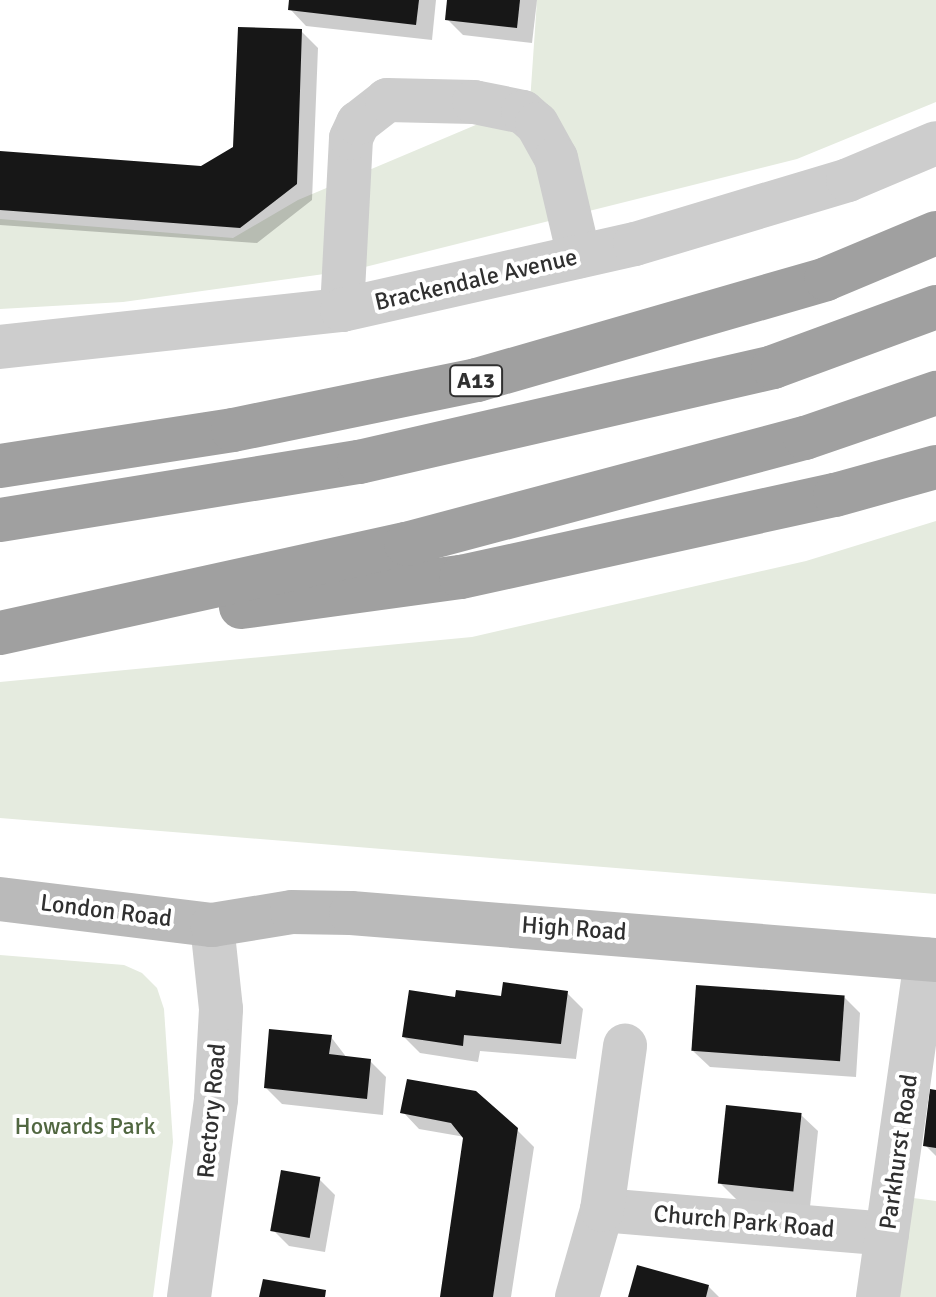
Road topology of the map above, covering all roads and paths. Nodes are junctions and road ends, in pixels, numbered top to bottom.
1 (936, 143) edge
2 (936, 233) edge
3 (579, 256) junction
4 (936, 307) edge
5 (342, 310) junction
6 (0, 347) edge
7 (936, 393) edge
8 (0, 466) edge
9 (936, 467) edge
10 (0, 520) edge
11 (0, 633) edge
12 (0, 640) edge
13 (0, 899) edge
14 (212, 925) junction
15 (931, 960) edge
16 (625, 1046) dead end
17 (602, 1210) junction
18 (887, 1234) junction
19 (189, 1297) edge
20 (577, 1297) edge
21 (878, 1297) edge

1 - 3 street, Brackendale Avenue
2 - 8 highway, A13
3 - 5 street, Brackendale Avenue
3 - 5 street
4 - 10 highway, A13
5 - 6 street, Brackendale Avenue
7 - 11 highway
9 - 12 highway
13 - 14 main road, London Road
14 - 15 main road, High Road
14 - 19 street, Rectory Road
15 - 18 street, Parkhurst Road
16 - 17 street
17 - 18 street, Church Park Road
17 - 20 street
18 - 21 street, Parkhurst Road

